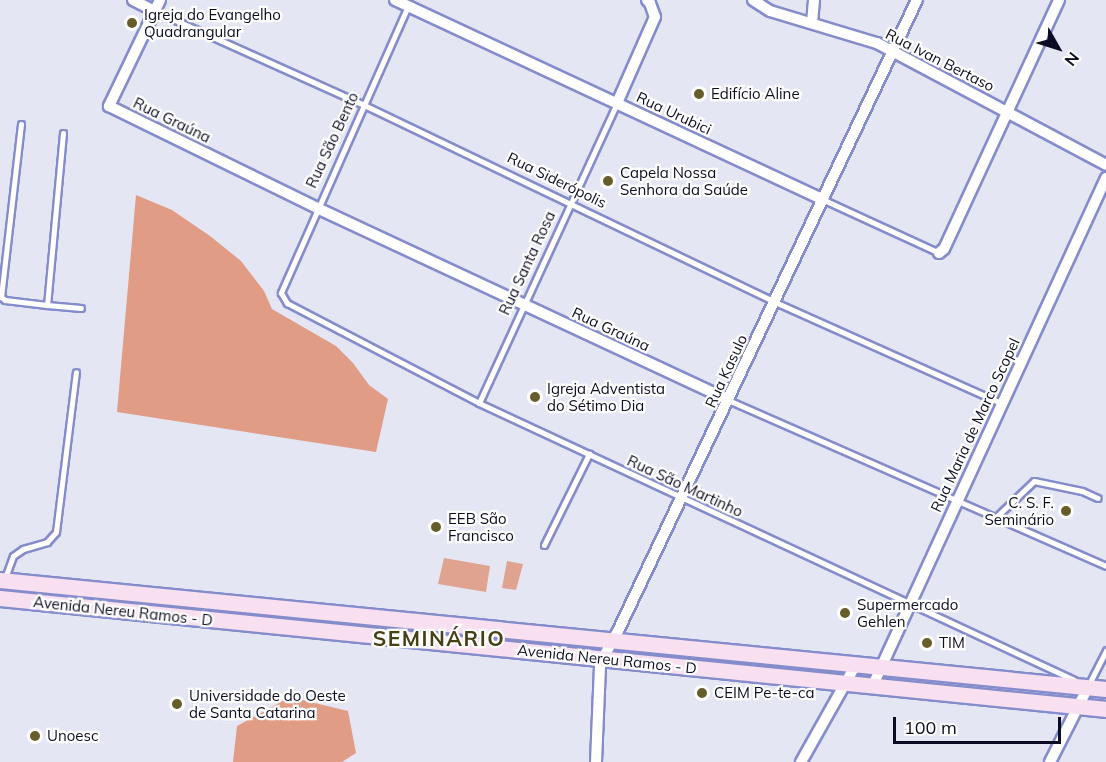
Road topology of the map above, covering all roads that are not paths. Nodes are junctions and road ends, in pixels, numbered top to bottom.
1 (133, 0) edge
2 (160, 0) edge
3 (395, 0) edge
4 (753, 0) edge
5 (814, 0) edge
6 (917, 0) edge
7 (1059, 0) edge
8 (648, 1) edge
9 (409, 3) edge
10 (155, 11) junction
11 (812, 23) junction
12 (893, 52) junction
13 (617, 103) junction
14 (364, 105) junction
15 (1007, 111) junction
16 (21, 124) dead end
17 (63, 133) dead end
18 (1106, 165) edge
19 (1106, 178) edge
20 (824, 200) junction
21 (571, 203) junction
22 (317, 207) junction
23 (939, 253) joint
24 (281, 293) joint
25 (775, 302) junction
26 (47, 305) junction
27 (524, 305) junction
28 (81, 308) dead end
29 (76, 372) dead end
30 (728, 400) junction
31 (479, 403) junction
32 (1001, 403) junction
33 (589, 454) junction
34 (682, 497) junction
35 (1098, 498) dead end
36 (956, 503) junction
37 (994, 519) junction
38 (544, 545) dead end
39 (1106, 566) edge
40 (2, 580) edge
41 (132, 593) junction
42 (0, 598) edge
43 (237, 604) junction
44 (909, 604) junction
45 (130, 611) junction
46 (235, 622) junction
47 (612, 641) junction
48 (1106, 650) edge
49 (603, 658) junction
50 (855, 666) junction
51 (881, 669) junction
52 (847, 683) junction
53 (873, 686) junction
54 (1088, 687) junction
55 (1106, 689) edge
56 (1079, 706) junction
57 (1106, 709) edge
58 (596, 762) edge
59 (801, 762) edge
60 (1050, 762) edge

1 - 10 street, Rua Siderópolis
2 - 10 street
3 - 9 street, Rua Urubici
4 - 11 street, Rua Ivan Bertaso
5 - 11 street
6 - 12 street, Rua Kasulo
7 - 15 street
8 - 13 street, Rua Santa Rosa
9 - 13 street, Rua Urubici
9 - 14 lane, Rua São Bento
10 - 14 lane, Rua Siderópolis
10 - 22 street, Rua Graúna
11 - 12 street, Rua Ivan Bertaso
12 - 15 street, Rua Ivan Bertaso
12 - 20 street, Rua Kasulo
13 - 20 street, Rua Urubici
13 - 21 lane, Rua Santa Rosa
14 - 21 lane, Rua Siderópolis
14 - 22 lane, Rua São Bento
15 - 18 street, Rua Ivan Bertaso
15 - 23 street
16 - 26 lane
17 - 26 lane
19 - 32 street, Rua Maria de Marco Scopel
20 - 23 lane, Rua Urubici
20 - 25 street, Rua Kasulo
21 - 25 lane, Rua Siderópolis
21 - 27 lane, Rua Santa Rosa
22 - 24 lane, Rua São Bento
22 - 27 street, Rua Graúna
24 - 31 lane, Rua São Martinho
25 - 30 street, Rua Kasulo
25 - 32 lane, Rua Siderópolis
26 - 28 lane
27 - 30 street, Rua Graúna
27 - 31 lane, Rua Santa Rosa
29 - 40 lane
30 - 34 street, Rua Kasulo
30 - 36 lane, Rua Graúna
31 - 33 lane, Rua São Martinho
32 - 36 street, Rua Maria de Marco Scopel
33 - 34 lane, Rua São Martinho
33 - 38 lane
34 - 44 lane, Rua São Martinho
34 - 47 street, Rua Kasulo
35 - 37 lane
36 - 37 lane, Rua Graúna
36 - 44 street, Rua Maria de Marco Scopel
37 - 39 lane, Rua Graúna
40 - 41 street, Avenida Nereu Ramos - D
41 - 43 street, Avenida Nereu Ramos - D
41 - 45 street
42 - 45 street, Avenida Nereu Ramos - D
43 - 46 lane
43 - 47 street, Avenida Nereu Ramos - D
44 - 51 street, Rua Maria de Marco Scopel
44 - 54 lane, Rua São Martinho
45 - 46 street, Avenida Nereu Ramos - D
46 - 49 street, Avenida Nereu Ramos - D
47 - 49 street, Rua Kasulo
47 - 50 street, Avenida Nereu Ramos - D
48 - 54 lane
49 - 52 street, Avenida Nereu Ramos - D
49 - 58 street, Rua Kasulo
50 - 51 street, Avenida Nereu Ramos - D
50 - 52 street
51 - 53 street, Rua Maria de Marco Scopel
51 - 54 street, Avenida Nereu Ramos - D
52 - 53 street, Avenida Nereu Ramos - D
52 - 59 street
53 - 56 street, Avenida Nereu Ramos - D
54 - 55 street, Avenida Nereu Ramos - D
54 - 56 street
56 - 57 street, Avenida Nereu Ramos - D
56 - 60 street

